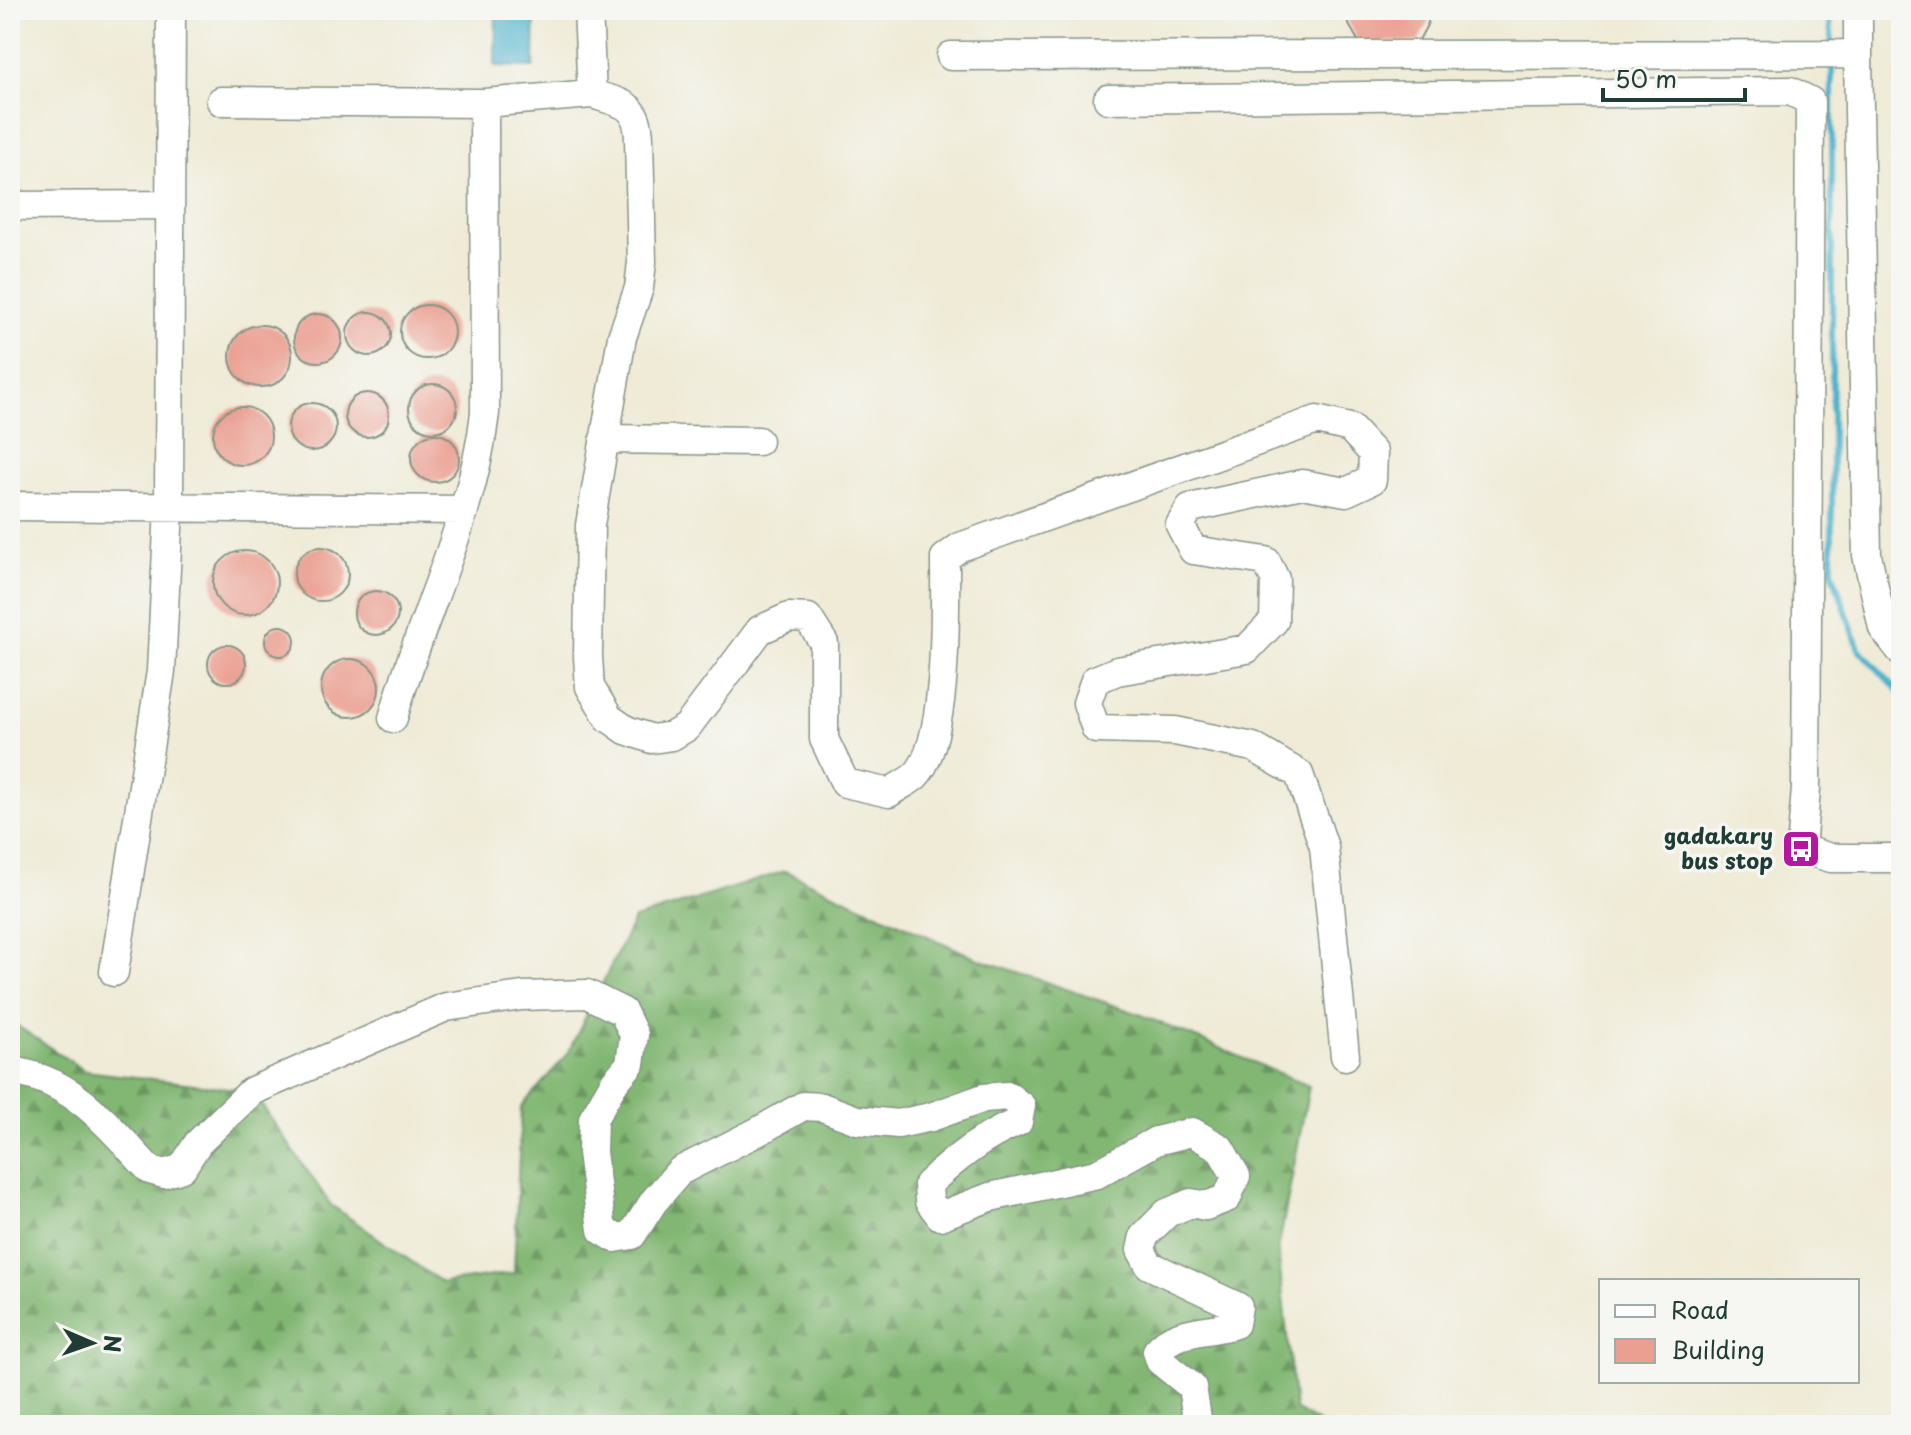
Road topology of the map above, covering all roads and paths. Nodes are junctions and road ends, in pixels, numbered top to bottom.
1 (171, 10) edge
2 (588, 10) edge
3 (1858, 10) edge
4 (1858, 54) junction
5 (951, 56) dead end
6 (592, 94) junction
7 (1108, 99) dead end
8 (221, 101) dead end
9 (484, 103) junction
10 (170, 205) junction
11 (10, 206) edge
12 (604, 439) junction
13 (758, 441) dead end
14 (10, 506) edge
15 (169, 508) junction
16 (464, 510) junction
17 (1901, 651) edge
18 (393, 718) dead end
19 (1901, 858) edge
20 (114, 972) dead end
21 (1345, 1056) dead end
22 (10, 1071) edge
23 (1198, 1425) edge

1 - 10 street
2 - 6 street
3 - 4 street
4 - 5 street
4 - 17 street
6 - 9 street
6 - 12 street
7 - 19 street
8 - 9 street
9 - 16 street
10 - 11 street
10 - 15 street
12 - 13 street
12 - 21 street
14 - 15 street
15 - 16 street
15 - 20 street
16 - 18 street
22 - 23 street

